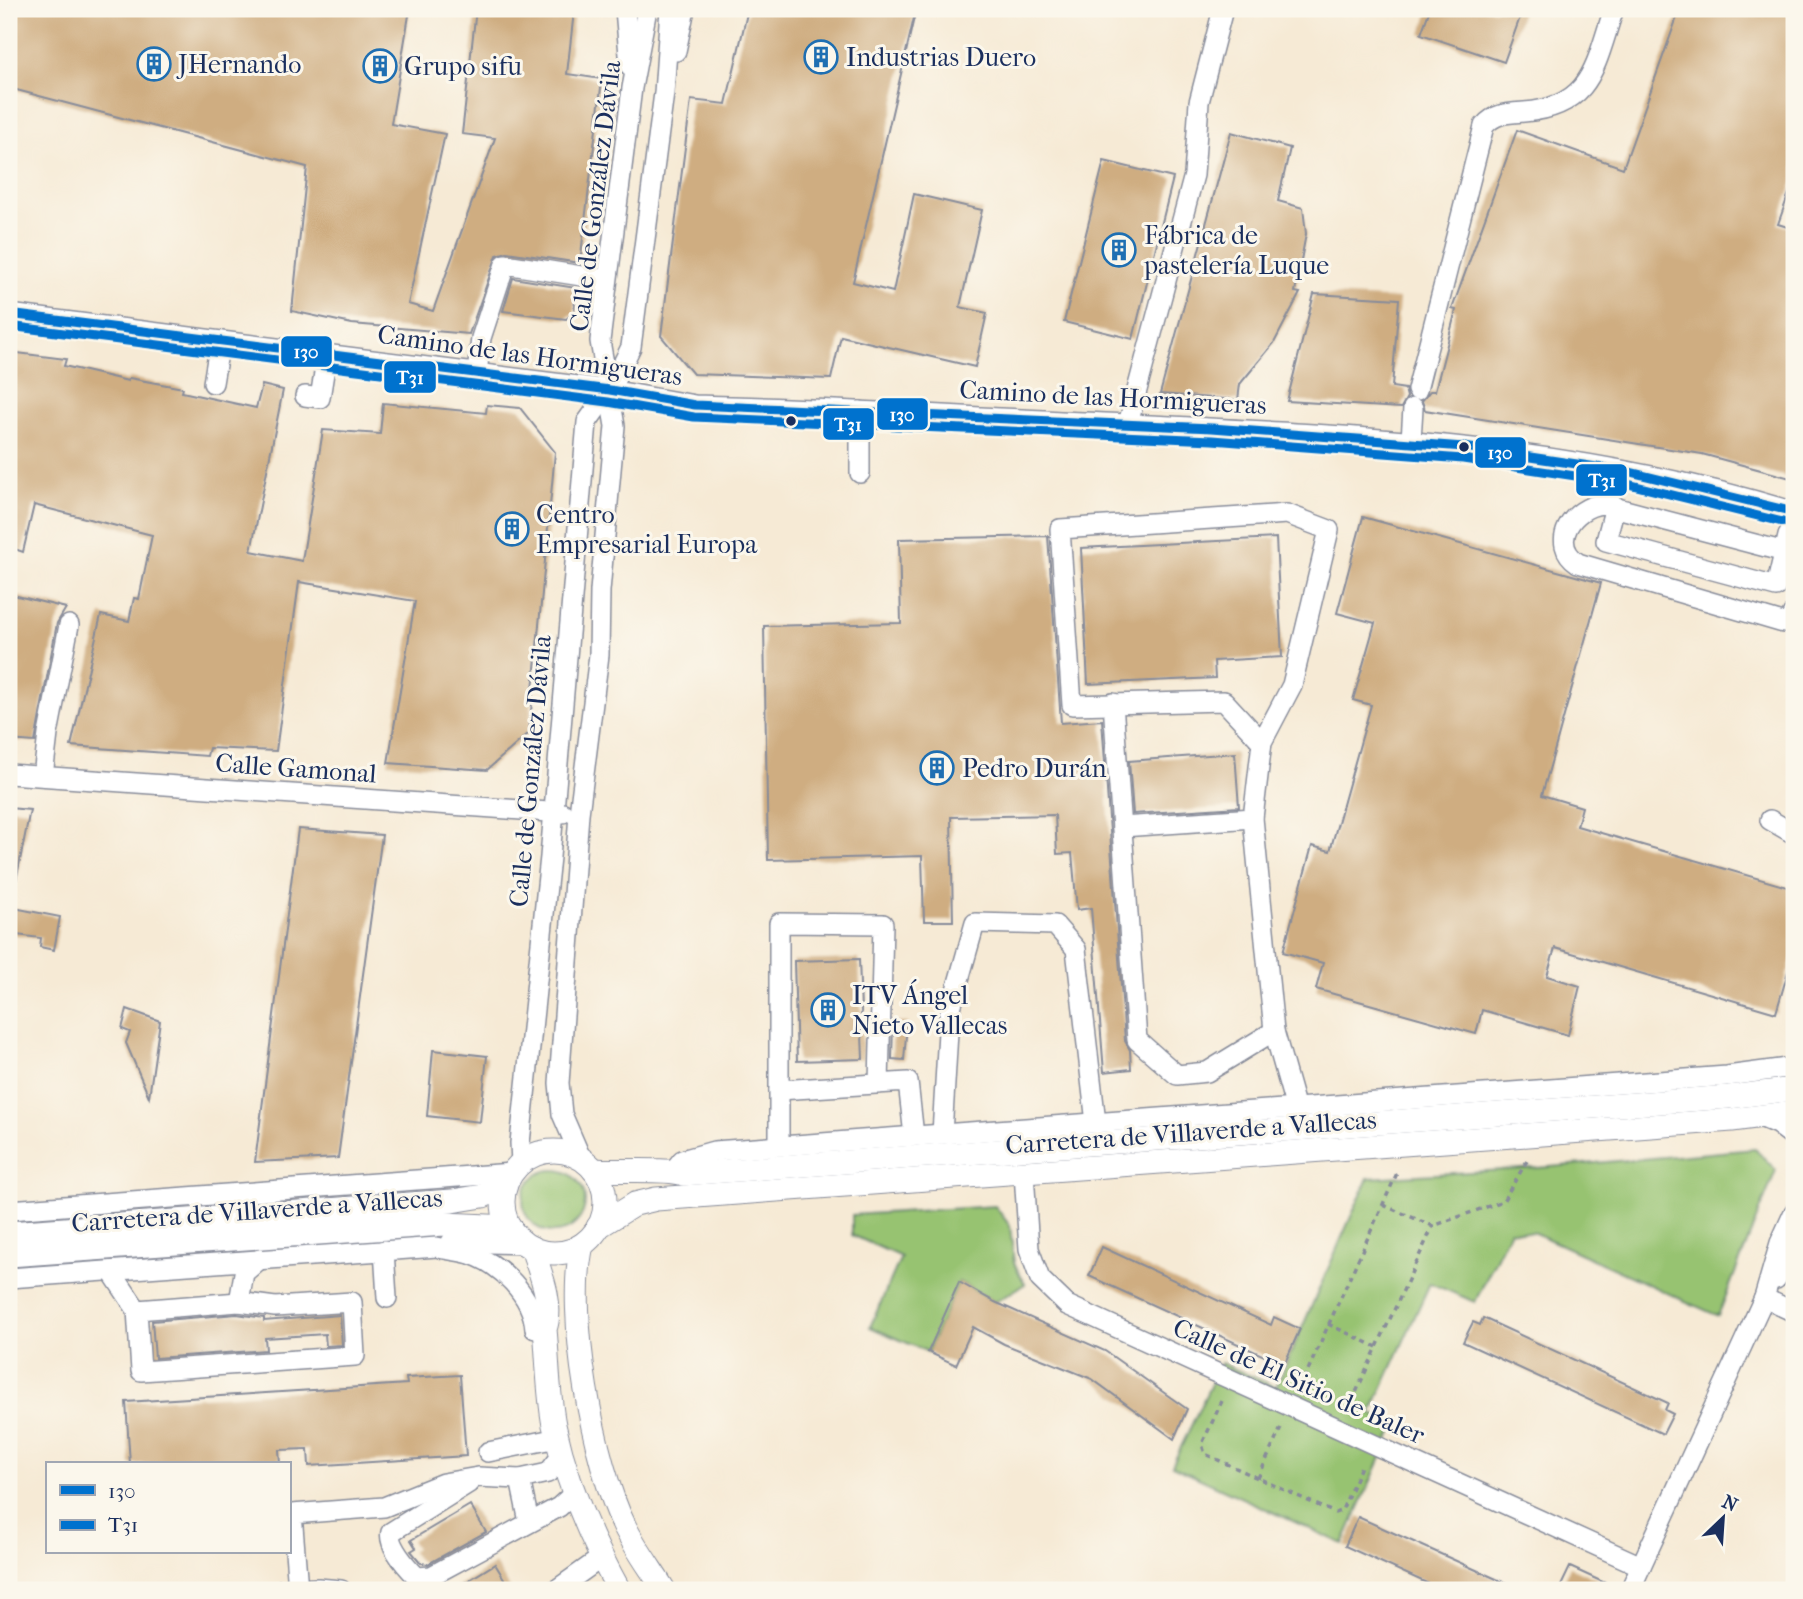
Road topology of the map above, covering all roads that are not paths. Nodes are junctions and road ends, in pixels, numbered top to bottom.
1 (632, 9) edge
2 (670, 9) edge
3 (685, 9) edge
4 (1223, 9) edge
5 (1614, 9) edge
6 (664, 93) junction
7 (607, 280) junction
8 (9, 314) edge
9 (220, 341) junction
10 (327, 354) junction
11 (477, 374) junction
12 (213, 383) dead end
13 (610, 390) junction
14 (305, 396) dead end
15 (860, 411) junction
16 (1128, 425) junction
17 (1411, 440) junction
18 (860, 473) dead end
19 (1615, 506) junction
20 (1794, 512) edge
21 (1789, 538) edge
22 (1794, 612) edge
23 (69, 625) dead end
24 (1113, 703) junction
25 (1262, 742) junction
26 (9, 774) edge
27 (43, 776) junction
28 (552, 812) junction
29 (579, 814) junction
30 (1253, 818) junction
31 (1770, 820) dead end
32 (1122, 827) junction
33 (1794, 834) edge
34 (1274, 1031) junction
35 (1794, 1067) edge
36 (879, 1084) junction
37 (1794, 1089) edge
38 (779, 1090) junction
39 (1296, 1109) junction
40 (1794, 1112) edge
41 (1760, 1117) junction
42 (1096, 1123) junction
43 (942, 1134) junction
44 (914, 1136) junction
45 (1794, 1138) edge
46 (779, 1146) junction
47 (588, 1164) junction
48 (674, 1170) junction
49 (1024, 1173) junction
50 (512, 1174) junction
51 (9, 1210) edge
52 (1794, 1212) edge
53 (510, 1227) junction
54 (598, 1227) junction
55 (9, 1233) edge
56 (582, 1245) junction
57 (529, 1246) junction
58 (437, 1247) junction
59 (384, 1250) junction
60 (1794, 1251) edge
61 (9, 1255) edge
62 (260, 1259) junction
63 (111, 1271) junction
64 (9, 1278) edge
65 (387, 1298) dead end
66 (1764, 1298) junction
67 (239, 1302) junction
68 (137, 1310) junction
69 (1794, 1312) edge
70 (535, 1329) dead end
71 (560, 1447) junction
72 (488, 1452) dead end
73 (488, 1478) junction
74 (520, 1479) junction
75 (572, 1489) junction
76 (529, 1522) junction
77 (601, 1558) junction
78 (1641, 1566) junction
79 (290, 1590) edge
80 (341, 1590) edge
81 (556, 1590) edge
82 (619, 1590) edge
83 (664, 1590) edge
84 (1630, 1590) edge

1 - 7 street, Calle de González Dávila
2 - 6 street, Calle de González Dávila
3 - 6 street, Calle de González Dávila
4 - 16 street
5 - 17 street
6 - 13 street, Calle de González Dávila
7 - 11 street
7 - 13 street, Calle de González Dávila
8 - 9 street, Camino de las Hormigueras
9 - 10 street, Camino de las Hormigueras
9 - 12 street
10 - 11 street, Camino de las Hormigueras
10 - 14 street
11 - 13 street, Camino de las Hormigueras
13 - 15 street, Camino de las Hormigueras
13 - 28 street, Calle de González Dávila
13 - 29 street, Calle de González Dávila
15 - 16 street, Camino de las Hormigueras
15 - 18 street
16 - 17 street, Camino de las Hormigueras
17 - 20 street, Camino de las Hormigueras
19 - 21 street
19 - 21 street
19 - 22 street
23 - 27 street
24 - 25 street
24 - 25 street
24 - 32 street
25 - 30 street
26 - 27 street, Calle Gamonal
27 - 28 street, Calle Gamonal
28 - 29 street, Calle Gamonal
28 - 50 street, Calle de González Dávila
29 - 47 street, Calle de González Dávila
30 - 32 street
30 - 34 street
31 - 33 street
32 - 34 street
34 - 39 street
35 - 39 street
36 - 38 street
36 - 38 street
36 - 44 street
37 - 48 main road, Carretera de Villaverde a Vallecas
38 - 46 street
39 - 42 street
40 - 41 main road, Carretera de Villaverde a Vallecas
41 - 45 street
41 - 49 main road, Carretera de Villaverde a Vallecas
42 - 43 street
42 - 43 street
43 - 44 street
44 - 46 street
46 - 48 street
47 - 48 main road, Carretera de Villaverde a Vallecas
47 - 50 main road
47 - 54 main road
49 - 54 main road, Carretera de Villaverde a Vallecas
49 - 78 street, Calle de El Sitio de Baler
50 - 51 street
50 - 53 main road
50 - 55 main road, Carretera de Villaverde a Vallecas
52 - 66 street
53 - 57 main road
53 - 61 main road, Carretera de Villaverde a Vallecas
54 - 56 main road
56 - 57 main road
56 - 83 main road
57 - 58 street
57 - 71 main road
58 - 59 street
58 - 70 street
59 - 62 street
59 - 65 street
60 - 66 street
62 - 63 street
62 - 67 street
63 - 64 street
63 - 68 street
66 - 69 street
66 - 78 street
67 - 68 street
67 - 68 street
71 - 72 street
71 - 74 street
71 - 75 main road
73 - 74 street
73 - 76 street
73 - 79 street
74 - 76 street
75 - 76 street
75 - 77 main road
77 - 81 street
77 - 82 main road
78 - 84 street
79 - 80 street

